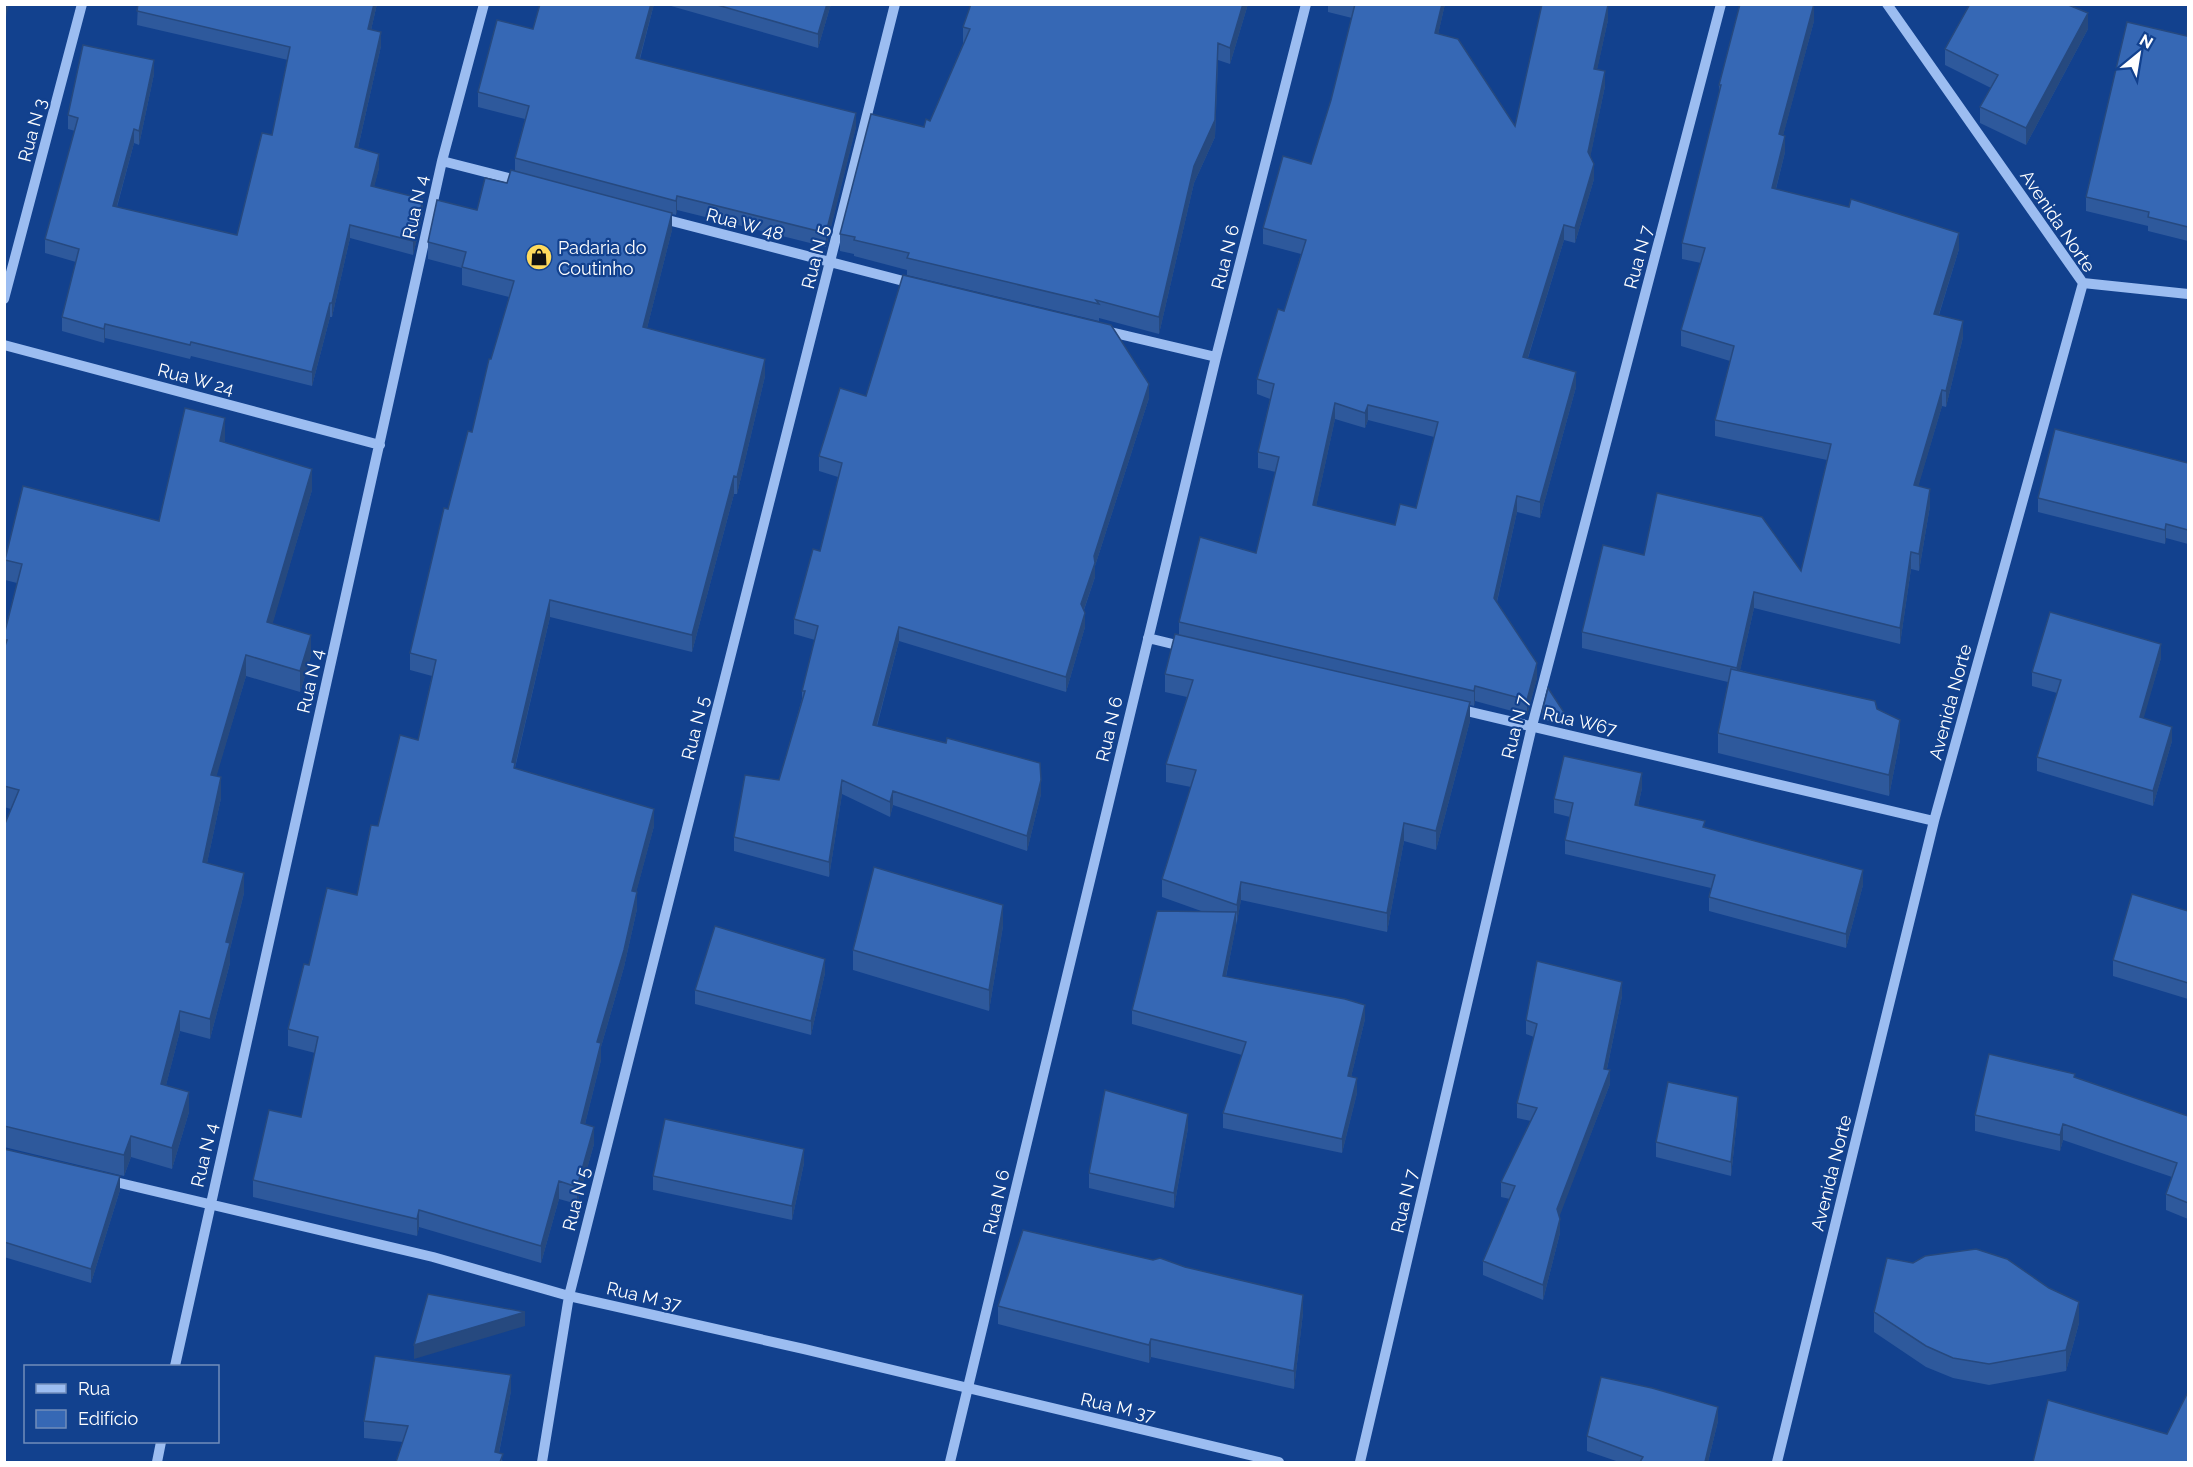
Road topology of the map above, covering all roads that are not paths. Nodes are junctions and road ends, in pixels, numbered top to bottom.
1 (82, 4) edge
2 (484, 4) edge
3 (895, 4) edge
4 (1306, 4) edge
5 (1721, 4) edge
6 (1887, 4) edge
7 (442, 161) junction
8 (534, 185) edge
9 (648, 215) edge
10 (830, 264) junction
11 (2084, 283) junction
12 (921, 286) edge
13 (2188, 294) edge
14 (4, 299) edge
15 (1091, 327) edge
16 (4, 345) edge
17 (1216, 357) junction
18 (380, 446) junction
19 (1148, 638) junction
20 (1194, 649) edge
21 (1451, 707) edge
22 (1532, 726) junction
23 (1934, 821) junction
24 (96, 1178) edge
25 (210, 1206) junction
26 (569, 1296) junction
27 (175, 1365) edge
28 (969, 1388) junction
29 (161, 1443) edge
30 (157, 1462) edge
31 (542, 1462) edge
32 (950, 1462) edge
33 (1279, 1462) edge
34 (1360, 1462) edge
35 (1777, 1462) edge

1 - 14 street, Rua N 3
2 - 7 street, Rua N 4
3 - 10 street, Rua N 5
4 - 17 street, Rua N 6
5 - 22 street, Rua N 7
6 - 11 street, Avenida Norte
7 - 8 street
7 - 18 street, Rua N 4
9 - 10 street, Rua W 48
10 - 12 street, Rua W 48
10 - 26 street, Rua N 5
11 - 13 street
11 - 23 street, Avenida Norte
15 - 17 street
16 - 18 street, Rua W 24
17 - 19 street, Rua N 6
18 - 25 street, Rua N 4
19 - 20 street
19 - 28 street, Rua N 6
21 - 22 street, Rua W67
22 - 23 street, Rua W67
22 - 34 street, Rua N 7
23 - 35 street, Avenida Norte
24 - 25 street, Rua M 37
25 - 26 street, Rua M 37
25 - 27 street, Rua N 4
26 - 28 street, Rua M 37
26 - 31 street, Rua N 5
28 - 32 street, Rua N 6
28 - 33 street, Rua M 37
29 - 30 street

